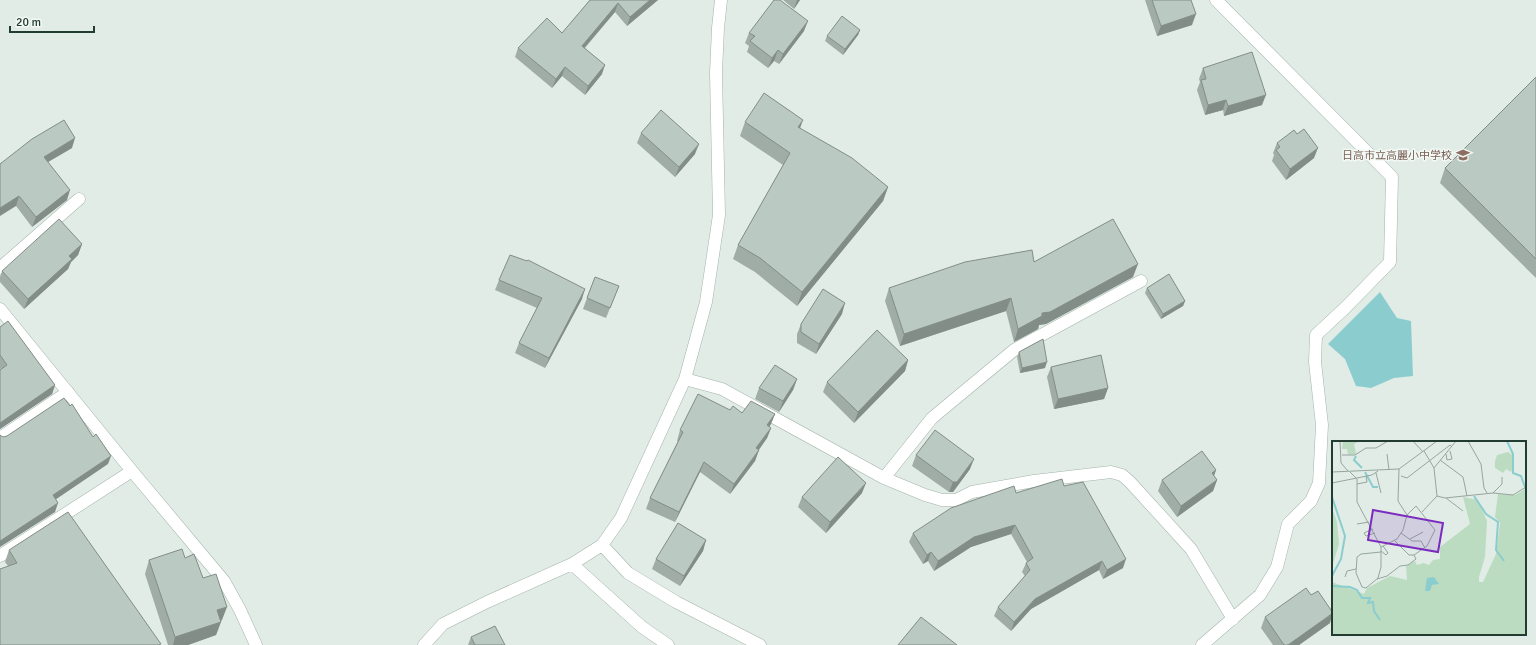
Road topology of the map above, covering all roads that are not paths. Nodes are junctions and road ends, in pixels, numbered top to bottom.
1 (722, 0) edge
2 (1216, 0) edge
3 (79, 199) dead end
4 (0, 268) edge
5 (1141, 281) dead end
6 (0, 309) edge
7 (685, 379) junction
8 (68, 392) junction
9 (0, 438) edge
10 (132, 471) junction
11 (884, 478) junction
12 (602, 545) junction
13 (0, 556) edge
14 (572, 564) junction
15 (1232, 620) junction
16 (256, 645) edge
17 (424, 645) edge
18 (668, 645) edge
19 (760, 645) edge
20 (1202, 645) edge

1 - 7 street
2 - 15 street
3 - 4 street
5 - 11 street
6 - 8 street
7 - 11 street
7 - 12 street
8 - 9 street
8 - 10 street
10 - 13 street
10 - 16 street
11 - 15 street
12 - 14 street
12 - 19 street
14 - 17 street
14 - 18 street
15 - 20 street

